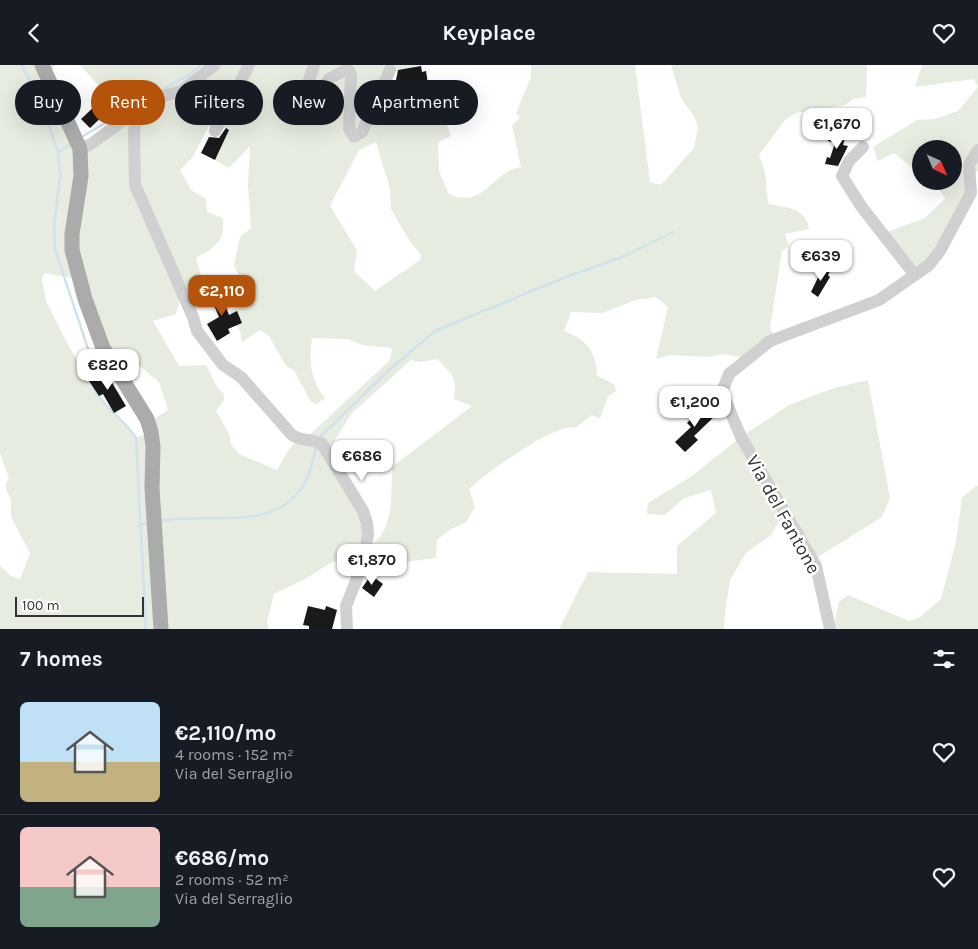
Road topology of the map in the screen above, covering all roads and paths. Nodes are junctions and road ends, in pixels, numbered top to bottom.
1 (215, 65) edge
2 (249, 65) edge
3 (314, 65) edge
4 (47, 69) edge
5 (390, 71) dead end
6 (165, 96) edge
7 (117, 125) edge
8 (135, 125) edge
9 (215, 131) dead end
10 (863, 147) dead end
11 (80, 149) junction
12 (978, 150) edge
13 (914, 275) junction
14 (161, 629) edge
15 (347, 629) edge
16 (830, 629) edge

1 - 6 street
2 - 9 street
3 - 5 street
4 - 11 main road
7 - 11 street
8 - 15 street
10 - 13 street
11 - 14 main road
12 - 13 street, Via del Fantone
13 - 16 street, Via del Fantone

